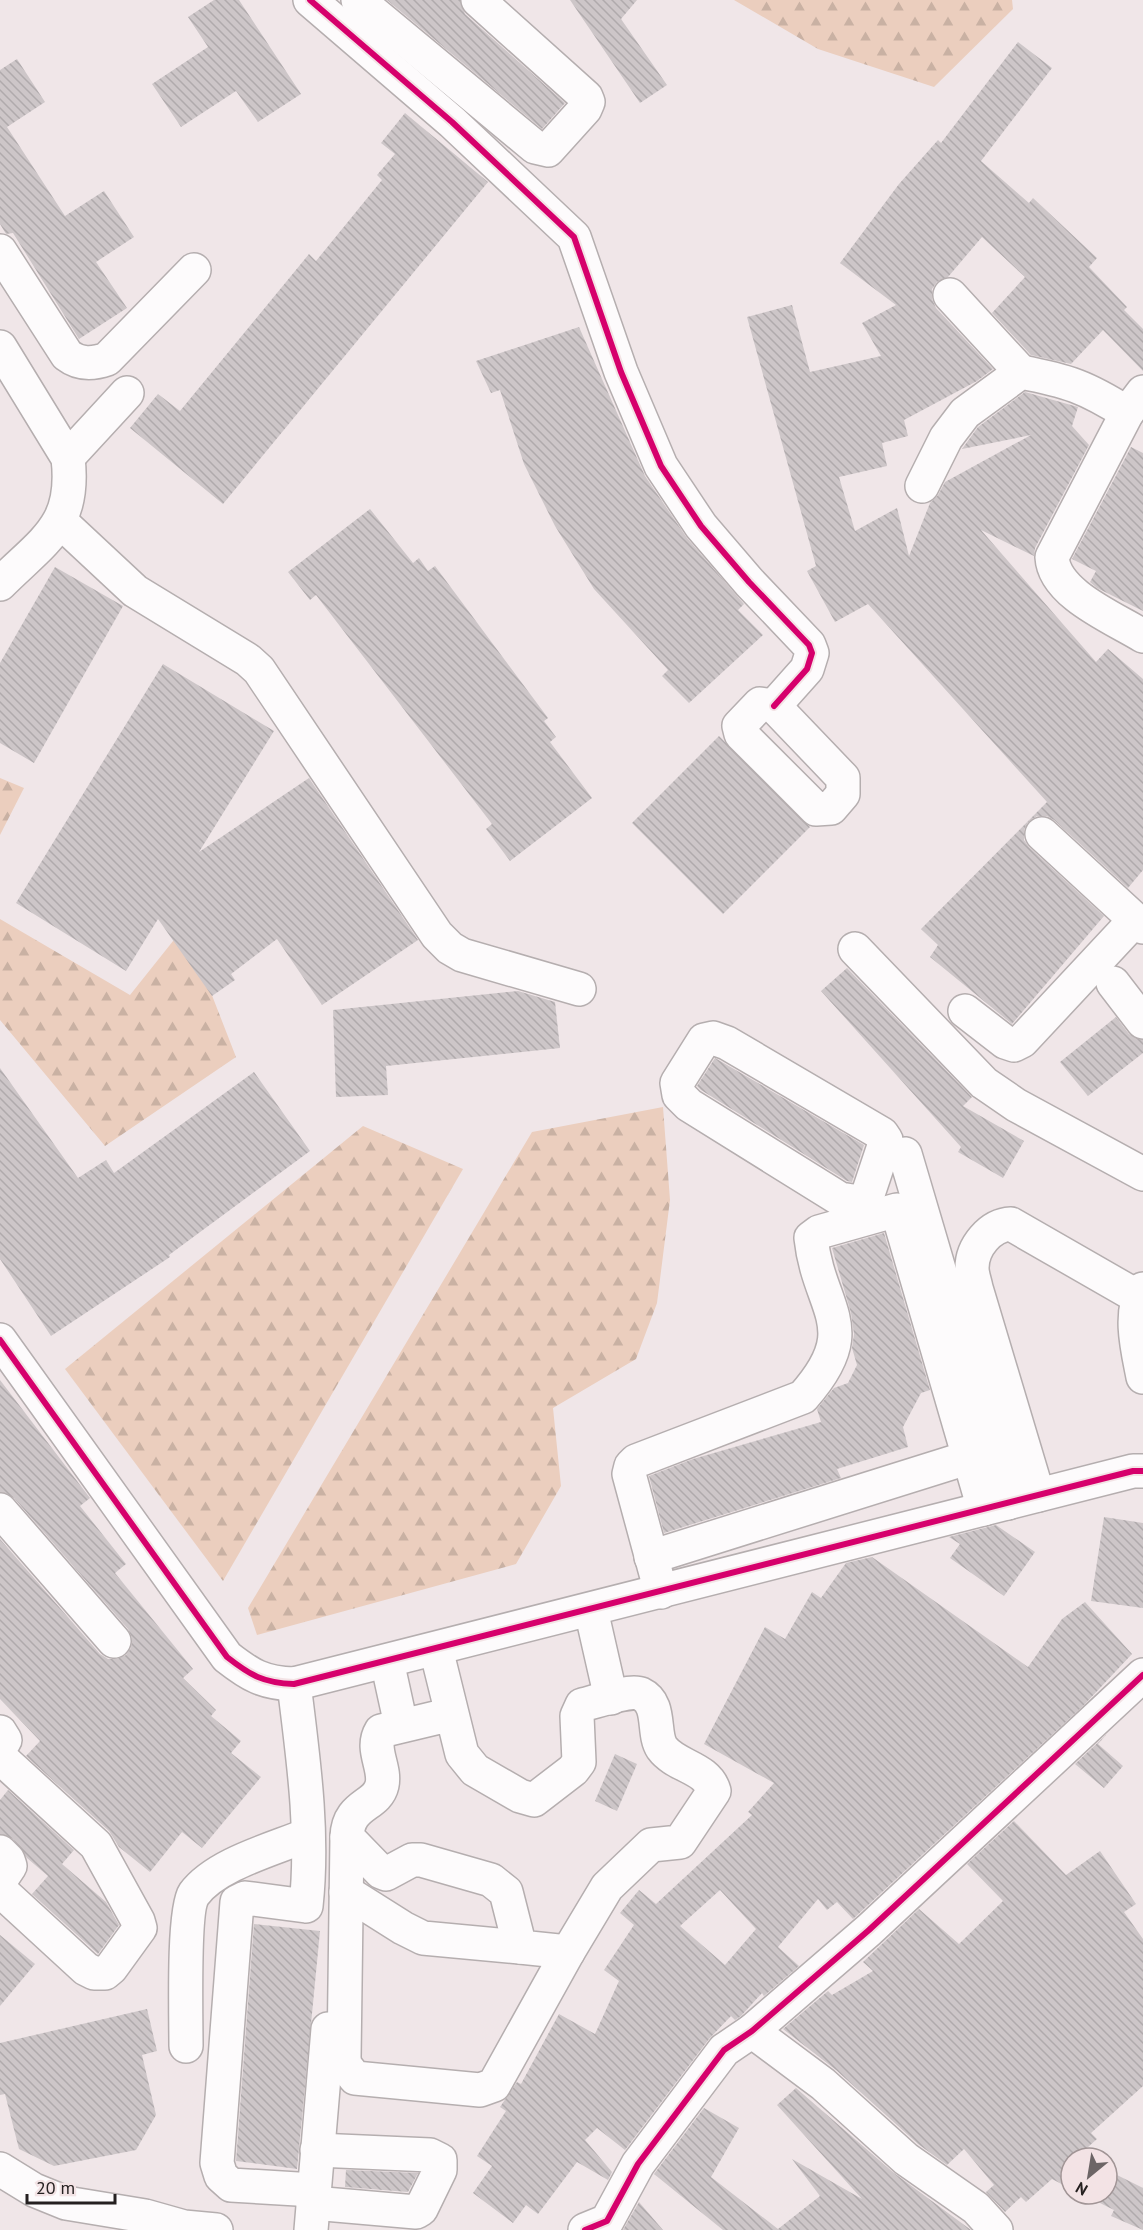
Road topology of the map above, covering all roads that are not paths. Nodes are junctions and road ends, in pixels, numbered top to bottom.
1 (310, 0) edge
2 (358, 0) edge
3 (478, 0) edge
4 (0, 251) edge
5 (194, 270) dead end
6 (950, 296) dead end
7 (0, 347) edge
8 (1021, 372) junction
9 (127, 393) dead end
10 (1138, 399) edge
11 (68, 457) junction
12 (922, 486) dead end
13 (61, 522) junction
14 (0, 584) edge
15 (1143, 636) edge
16 (774, 706) dead end
17 (1042, 834) dead end
18 (1139, 923) edge
19 (855, 949) dead end
20 (1113, 983) dead end
21 (579, 989) dead end
22 (964, 1011) dead end
23 (1143, 1022) edge
24 (905, 1154) dead end
25 (1143, 1174) edge
26 (865, 1203) junction
27 (912, 1204) junction
28 (962, 1291) junction
29 (1141, 1293) edge
30 (0, 1340) edge
31 (1143, 1377) edge
32 (963, 1391) junction
33 (970, 1456) junction
34 (1143, 1471) edge
35 (1010, 1502) junction
36 (0, 1510) edge
37 (651, 1557) junction
38 (661, 1593) junction
39 (591, 1611) junction
40 (114, 1641) dead end
41 (436, 1649) junction
42 (387, 1661) junction
43 (1143, 1676) edge
44 (294, 1684) junction
45 (611, 1698) junction
46 (452, 1714) junction
47 (400, 1725) junction
48 (5, 1748) edge
49 (308, 1835) junction
50 (347, 1837) junction
51 (2, 1872) edge
52 (346, 1892) junction
53 (306, 1906) junction
54 (520, 1947) junction
55 (568, 1952) junction
56 (752, 2031) junction
57 (186, 2046) dead end
58 (317, 2150) junction
59 (0, 2169) edge
60 (313, 2208) edge
61 (216, 2230) edge
62 (585, 2230) edge
63 (996, 2230) edge

1 - 16 street
2 - 3 street
4 - 5 street
6 - 8 street
7 - 11 street
8 - 10 street
8 - 12 street
9 - 11 street
10 - 15 street
11 - 13 street
13 - 14 street
13 - 21 street
17 - 18 street
18 - 22 street
19 - 25 street
20 - 23 street
24 - 27 street
26 - 26 street
26 - 27 street
27 - 28 street
27 - 32 street
27 - 37 street
28 - 29 street
28 - 32 street
28 - 35 street
29 - 31 street
30 - 44 street
32 - 33 street
32 - 35 street
33 - 35 street
33 - 37 street
34 - 35 street
35 - 38 street
36 - 40 street
37 - 38 street
38 - 39 street
39 - 41 street
39 - 45 street
41 - 42 street
41 - 46 street
42 - 44 street
42 - 47 street
43 - 56 street
44 - 49 street
45 - 46 street
45 - 55 street
46 - 47 street
47 - 50 street
48 - 51 street
49 - 53 street
49 - 57 street
50 - 52 street
50 - 54 street
52 - 54 street
52 - 55 street
53 - 58 street
53 - 60 street
54 - 55 street
56 - 62 street
56 - 63 street
58 - 60 street
58 - 60 street
59 - 61 street

